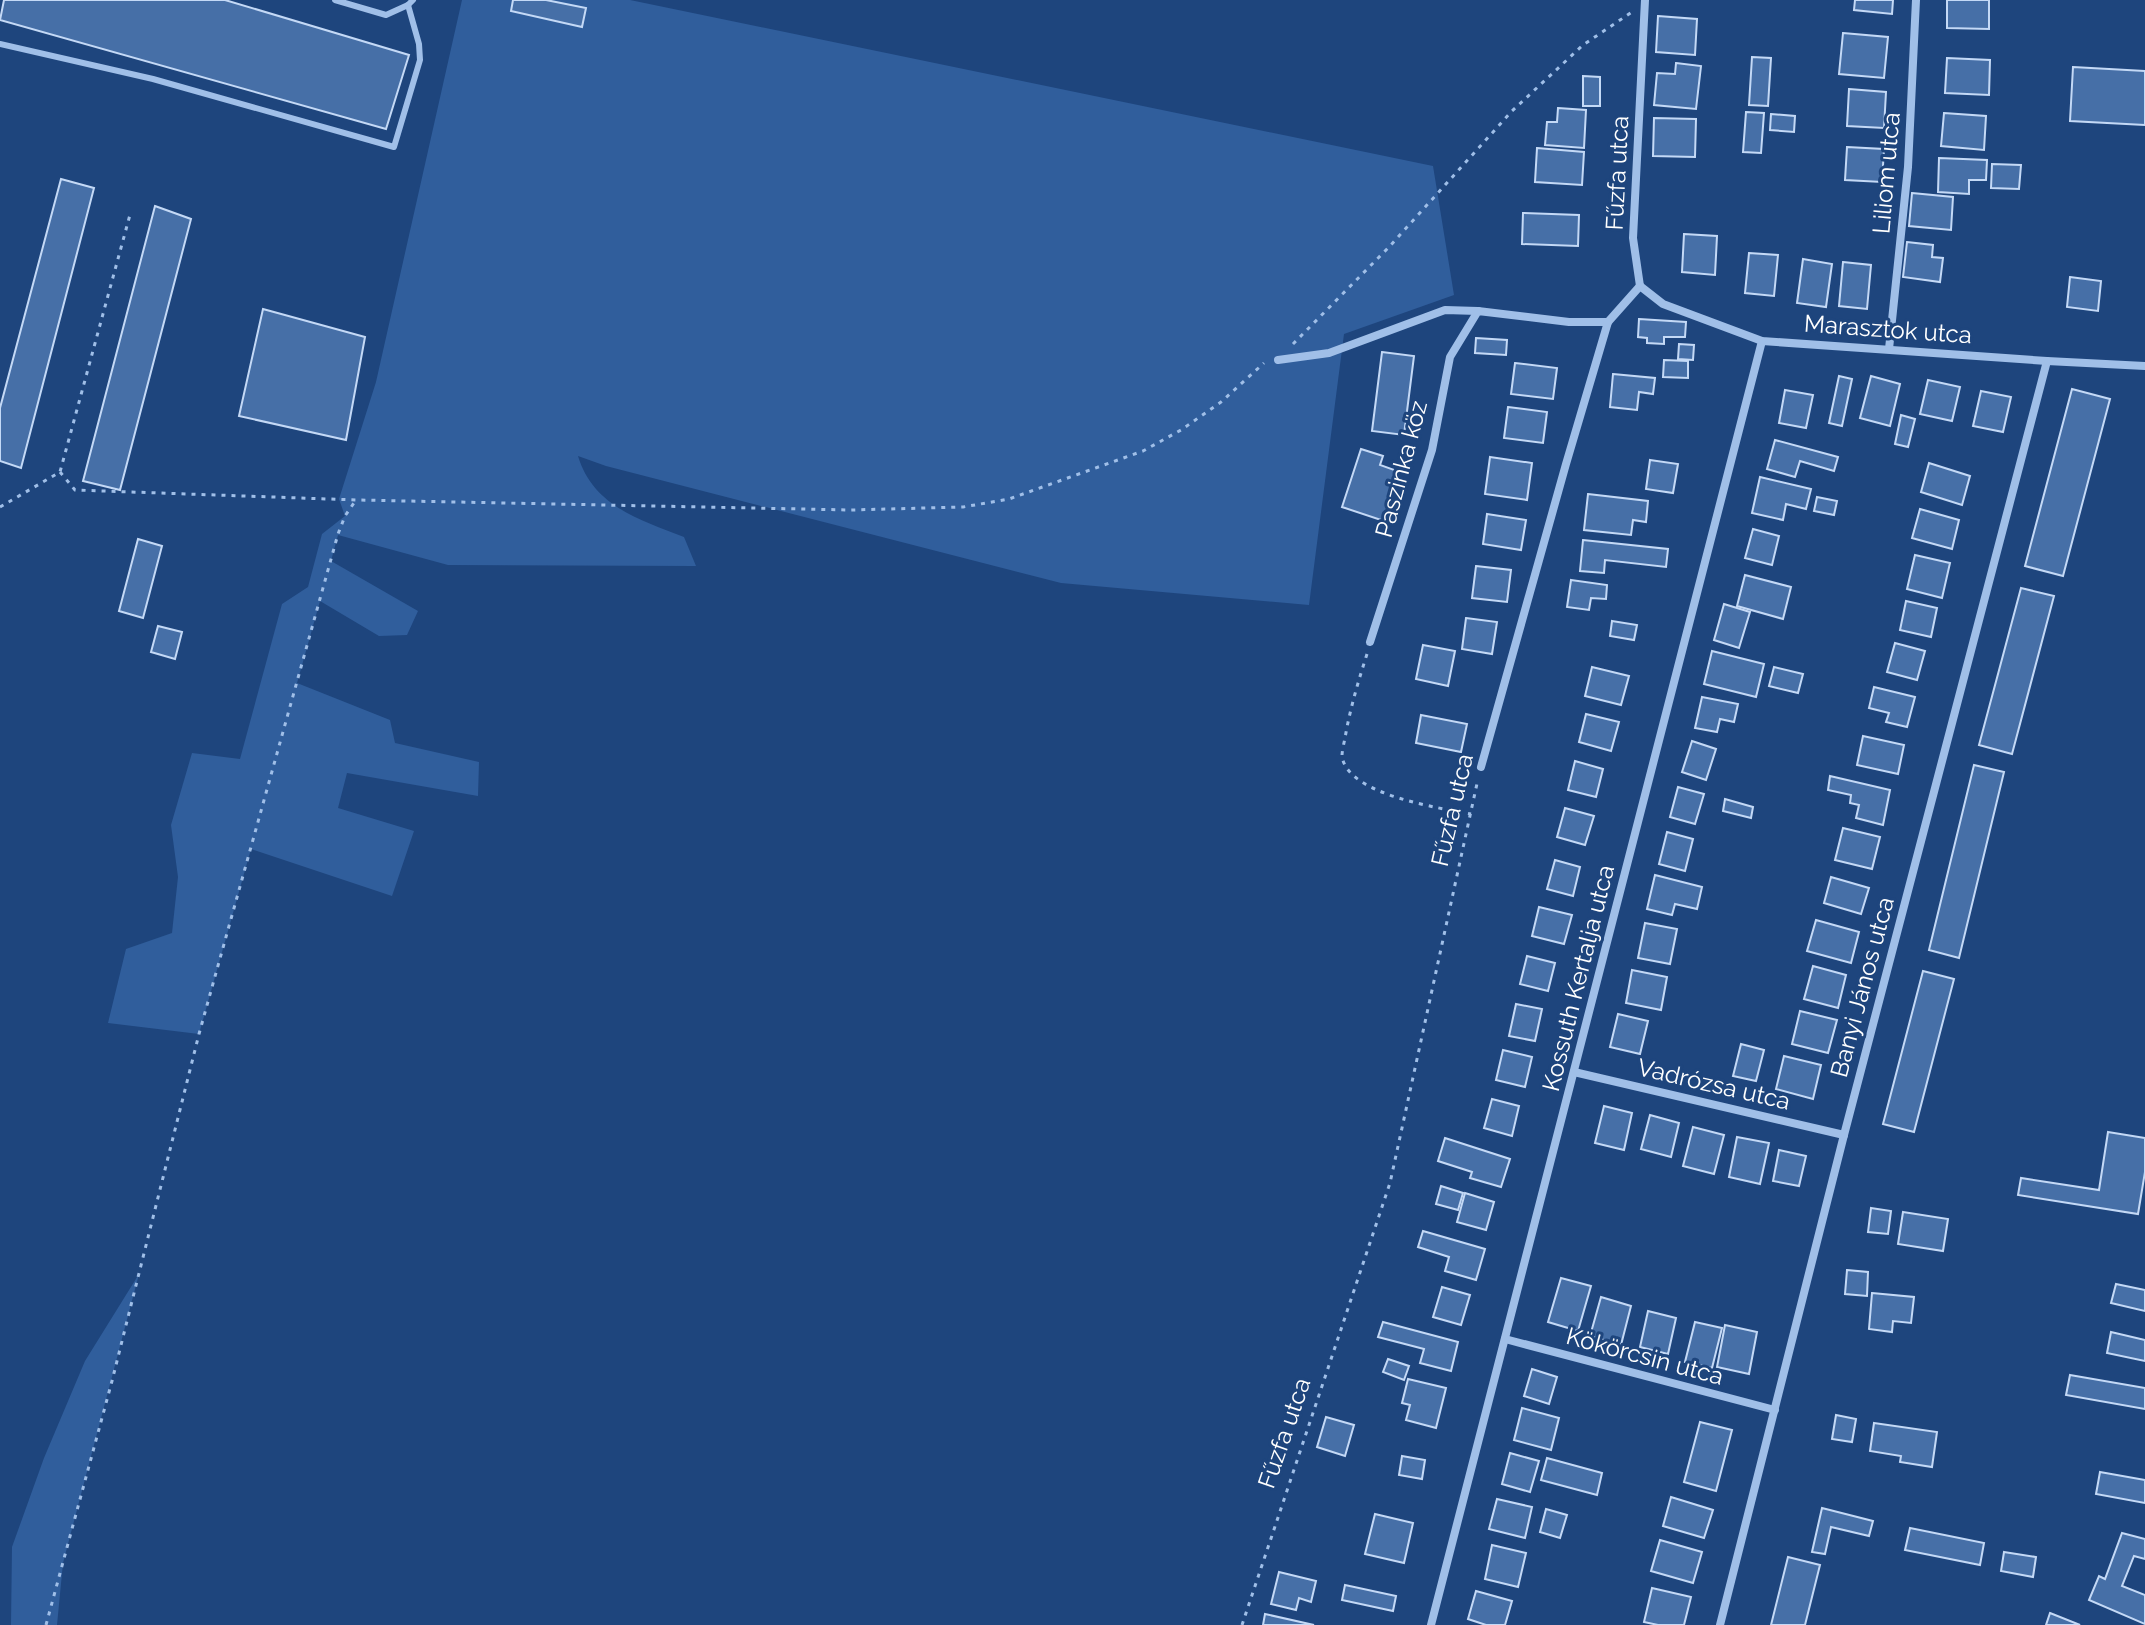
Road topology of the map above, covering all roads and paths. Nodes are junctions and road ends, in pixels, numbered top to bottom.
1 (335, 0) edge
2 (1916, 0) edge
3 (1647, 1) edge
4 (410, 3) edge
5 (0, 44) edge
6 (131, 211) dead end
7 (1640, 286) junction
8 (1478, 311) junction
9 (1608, 322) junction
10 (1762, 341) junction
11 (1889, 349) junction
12 (1278, 360) junction
13 (2047, 361) junction
14 (2145, 366) edge
15 (60, 472) junction
16 (357, 500) junction
17 (0, 507) edge
18 (1370, 642) joint
19 (1481, 767) joint
20 (1471, 814) junction
21 (1574, 1072) junction
22 (1844, 1135) junction
23 (1505, 1339) junction
24 (1775, 1410) junction
25 (46, 1625) edge
26 (1242, 1625) edge
27 (1431, 1625) edge
28 (1720, 1625) edge

1 - 4 lane
2 - 11 street, Liliom utca
3 - 7 street, Fűzfa utca
3 - 12 path
4 - 5 lane
6 - 15 path
7 - 9 street, Fűzfa utca
7 - 10 street, Marasztok utca
8 - 9 street
8 - 12 street
8 - 18 street, Paszinka köz
9 - 19 street, Fűzfa utca
10 - 11 street, Marasztok utca
10 - 21 street, Kossuth Kertalja utca
11 - 13 street, Marasztok utca
12 - 16 path
13 - 14 street, Marasztok utca
13 - 22 street, Banyi János utca
15 - 16 path
15 - 17 path
16 - 25 path
18 - 20 path
19 - 20 path, Fűzfa utca
20 - 26 path, Fűzfa utca
21 - 22 street, Vadrózsa utca
21 - 23 street, Kossuth Kertalja utca
22 - 24 street, Banyi János utca
23 - 24 street, Kökörcsin utca
23 - 27 street, Kossuth Kertalja utca
24 - 28 street, Banyi János utca

